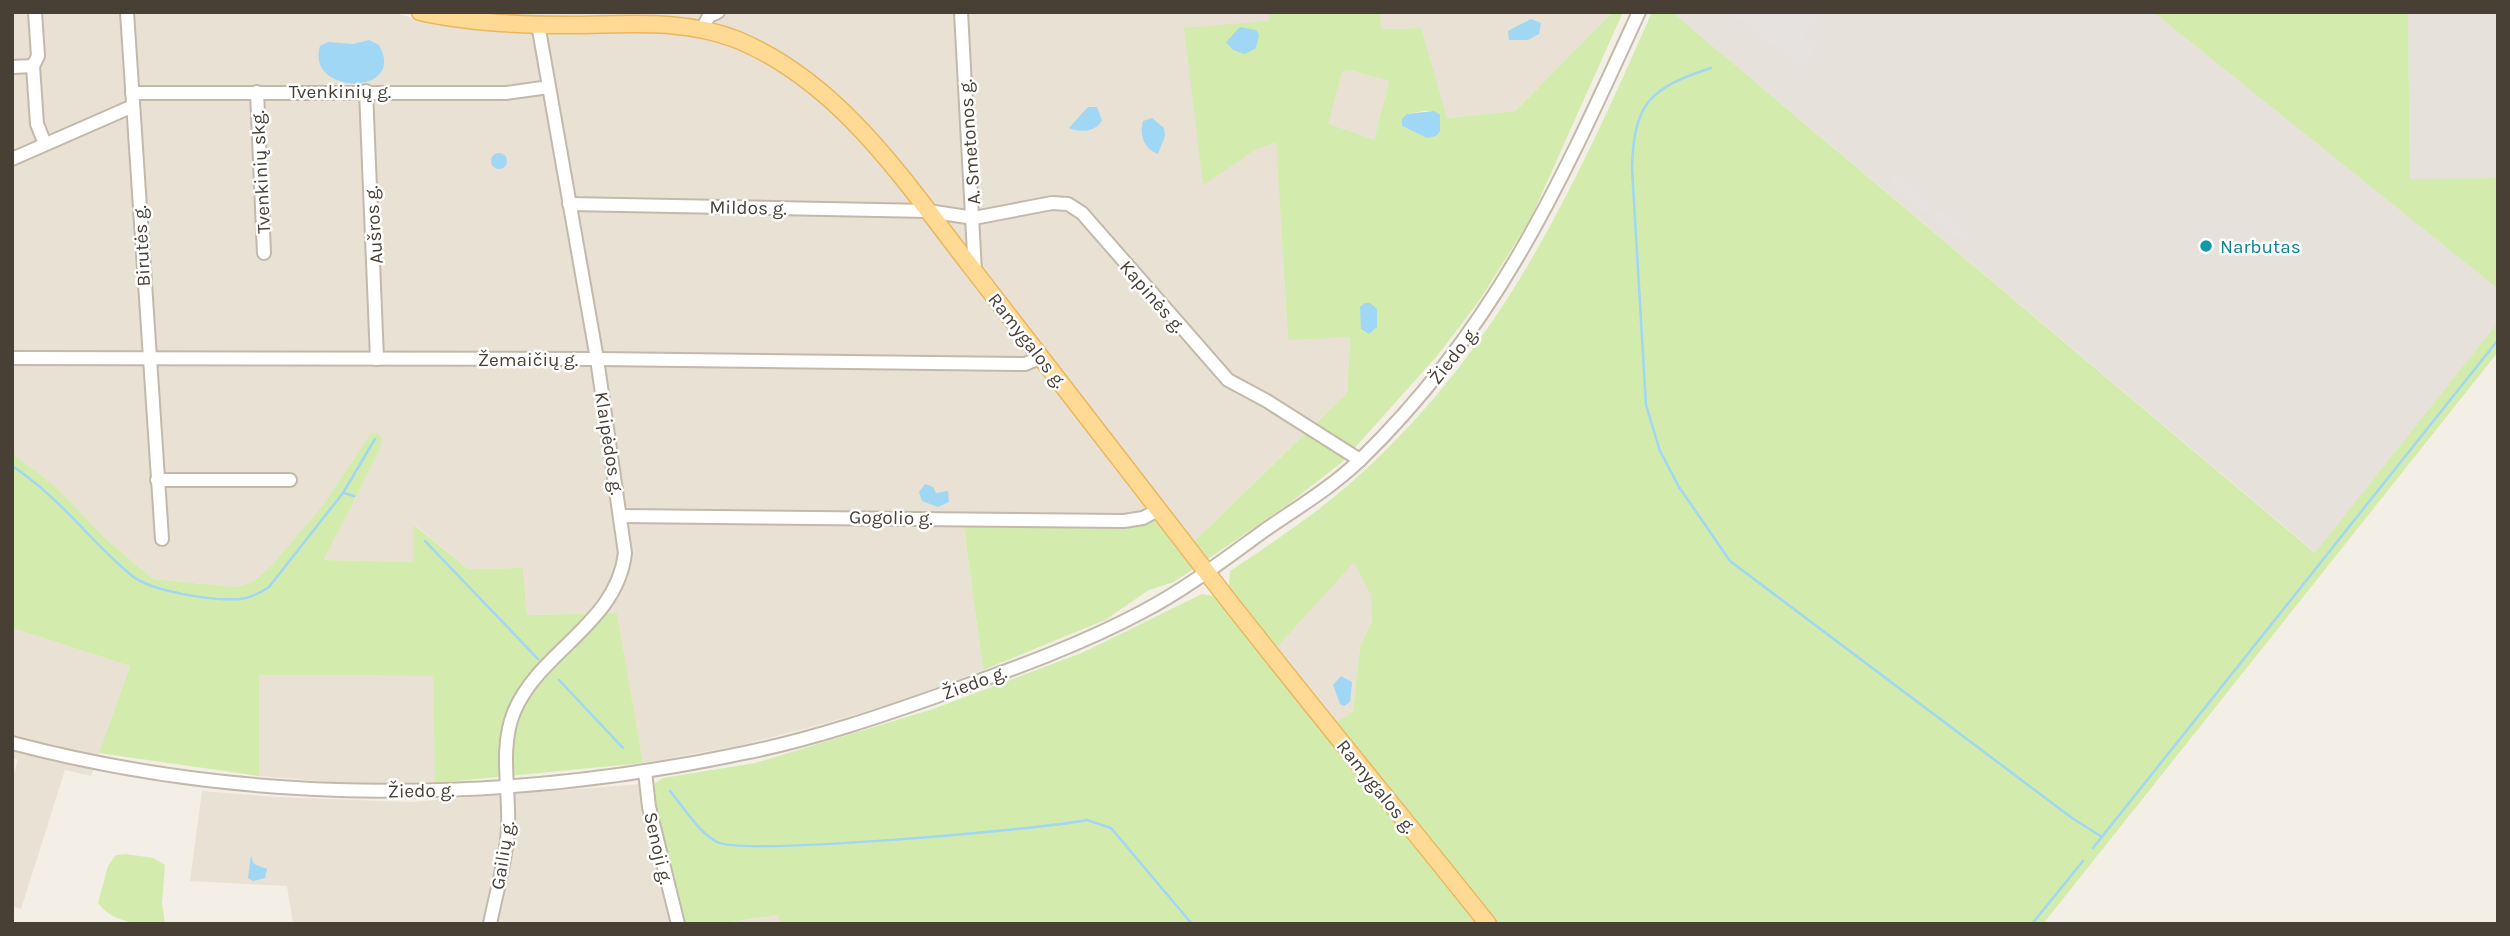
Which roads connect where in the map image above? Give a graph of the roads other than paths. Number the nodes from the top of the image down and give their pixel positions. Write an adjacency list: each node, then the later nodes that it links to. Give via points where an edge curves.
1 (35, 12): 10 (street, via 38,57)
2 (127, 12): 15 (street, Birutės g.)
3 (420, 12): 7 (main road, Ramygalos g., via 453,20)
4 (718, 12): 9 (street, via 709,16)
5 (961, 12): 20 (street, A. Smetonos g.)
6 (1639, 12): 28 (street, Žiedo g., via 1554,195 1510,273 1423,393)
7 (519, 18): 8 (main road, Ramygalos g.)
8 (538, 24): 9 (main road, Ramygalos g.); 12 (street, Klaipėdos g.)
9 (703, 27): 19 (main road, Ramygalos g., via 801,73 835,102)
10 (33, 66): 11 (street); 16 (street, via 37,124)
11 (12, 67)
12 (549, 87): 13 (street, Tvenkinių g., via 506,93); 18 (street, Klaipėdos g.)
13 (366, 91): 14 (street, Tvenkinių g.); 26 (street, Aušros g.)
14 (257, 92): 15 (street, Tvenkinių g.); 21 (street, Tvenkinių skg.)
15 (132, 99): 16 (street, Tvenkinių g.); 25 (street, Birutės g.)
16 (45, 144): 17 (street, Tvenkinių g.)
17 (12, 159)
18 (569, 204): 19 (street, Mildos g.); 27 (street, Klaipėdos g.)
19 (928, 211): 20 (street, Kapinės g.); 22 (main road, Ramygalos g.)
20 (974, 218): 22 (street, A. Smetonos g.); 28 (street, Kapinės g., via 1068,204 1082,213 1228,380)
21 (264, 253)
22 (975, 272): 23 (main road, Ramygalos g.)
23 (1042, 357): 27 (street, Žemaičių g., via 1025,364); 31 (main road, Ramygalos g.)
24 (12, 359): 25 (street, Žemaičių g.)
25 (148, 359): 26 (street, Žemaičių g.); 29 (street, Birutės g.)
26 (377, 359): 27 (street, Žemaičių g.)
27 (597, 359): 32 (street, Klaipėdos g.)
28 (1360, 460): 34 (street, Žiedo g.)
29 (157, 480): 30 (street); 33 (street, Birutės g.)
30 (290, 480)
31 (1158, 510): 32 (street, Gogolio g., via 1124,521); 34 (main road, Ramygalos g.)
32 (621, 516): 37 (street, Klaipėdos g., via 625,553 616,587 524,695 513,715 507,743)
33 (162, 539)
34 (1207, 573): 36 (street, Žiedo g., via 1142,612 1069,646 876,718 748,753); 40 (main road, Ramygalos g.)
35 (12, 743): 37 (street, Žiedo g., via 127,768 258,786 403,791)
36 (645, 771): 37 (street, Žiedo g.); 39 (street, Senoji g., via 649,807)
37 (508, 786): 38 (street, Gailių g., via 508,833)
38 (489, 924)
39 (678, 924)
40 (1488, 924)

